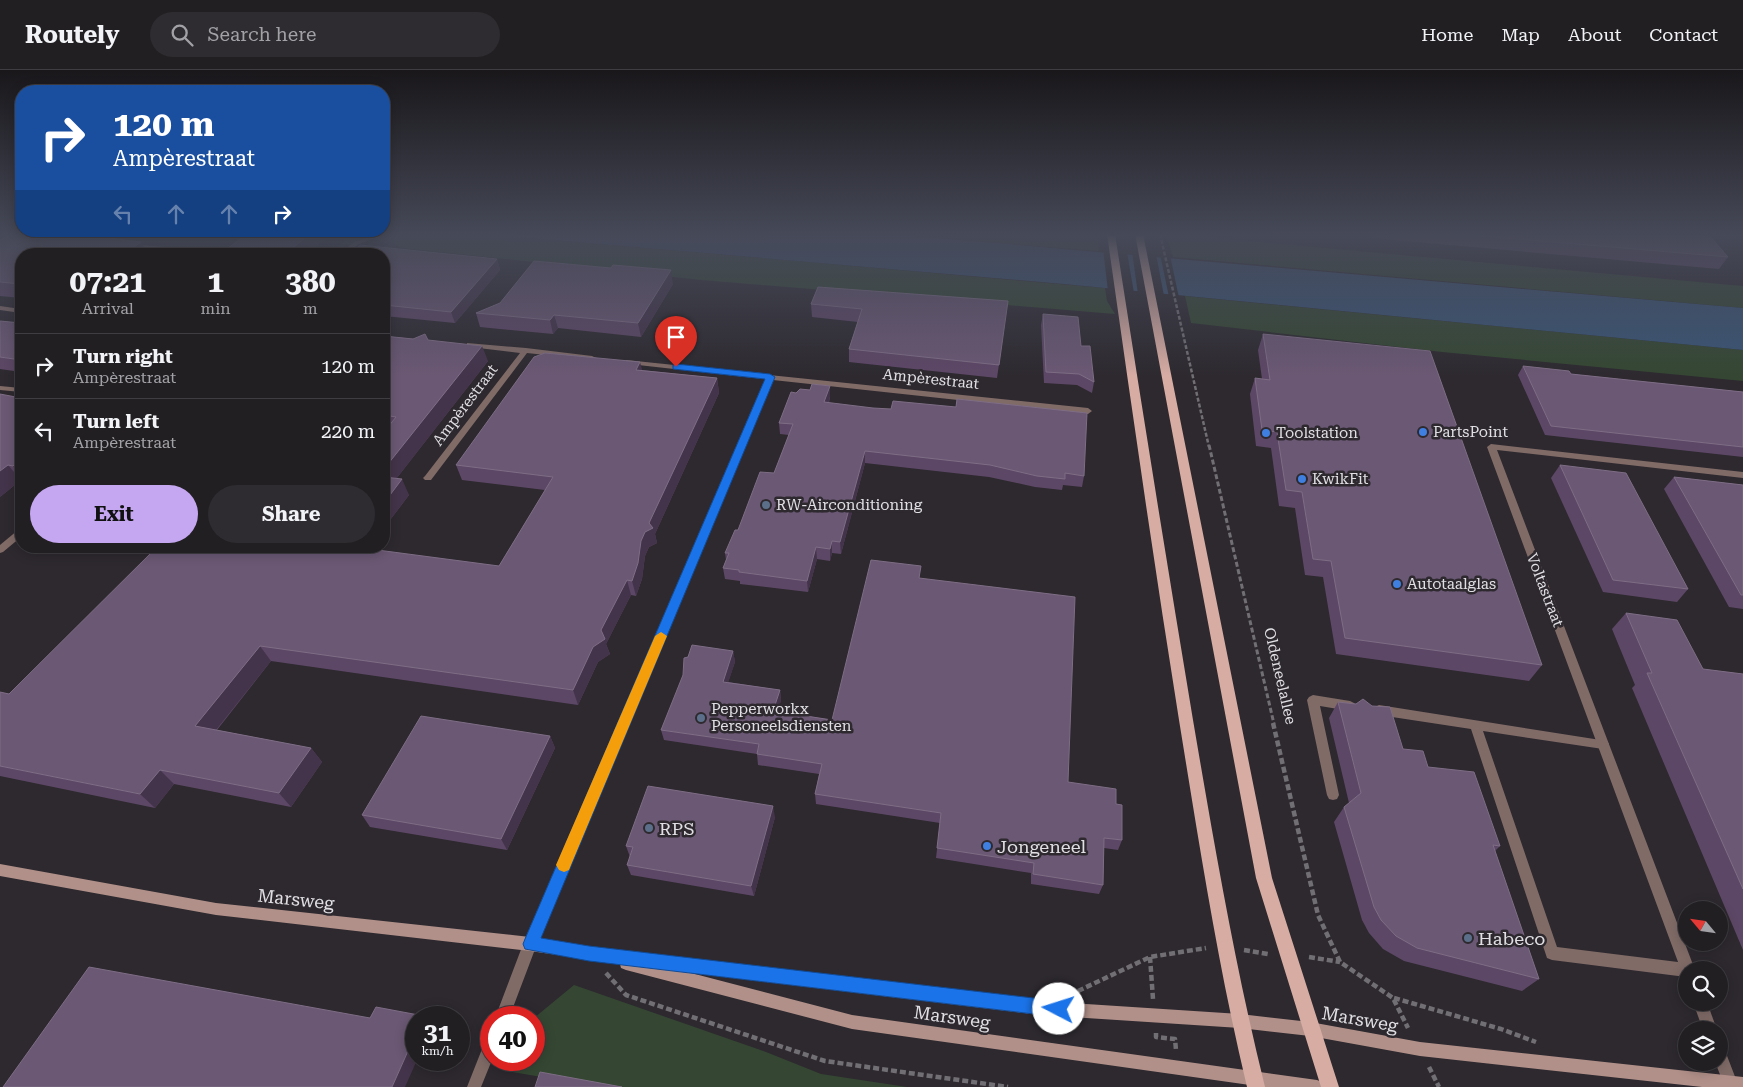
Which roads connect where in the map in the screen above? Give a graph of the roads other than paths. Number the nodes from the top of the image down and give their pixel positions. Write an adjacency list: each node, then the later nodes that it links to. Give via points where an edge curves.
1 (1119, 281): 26 (main road, via 1151,506)
2 (1149, 281): 27 (main road, via 1264,878)
3 (0, 308): 4 (street)
4 (15, 310)
5 (460, 344): 6 (street, Ampèrestraat)
6 (526, 350): 7 (street, Ampèrestraat); 14 (street, Ampèrestraat)
7 (604, 359)
8 (624, 361): 9 (street, Ampèrestraat)
9 (770, 377): 12 (street, Ampèrestraat); 21 (street)
10 (0, 388): 11 (street)
11 (15, 389)
12 (1088, 411)
13 (1743, 475): 18 (street, Voltastraat, via 1491,447)
14 (428, 478)
15 (15, 537): 16 (street)
16 (0, 550)
17 (1475, 724): 18 (street); 19 (street, via 1313,700); 24 (street, via 1552,953)
18 (1603, 744): 23 (street, Voltastraat)
19 (1333, 795)
20 (0, 870): 21 (street, Marsweg, via 216,909)
21 (530, 944): 22 (street, Marsweg); 25 (street)
22 (589, 954): 26 (street, Marsweg, via 1040,1008); 30 (street, Marsweg, via 852,1022 1157,1064)
23 (1684, 961)
24 (1678, 969)
25 (507, 1006)
26 (1240, 1021): 27 (street, Marsweg); 30 (main road)
27 (1310, 1029): 31 (street, Marsweg, via 1420,1049); 34 (main road)
28 (1728, 1070): 31 (street)
29 (480, 1071): 32 (street)
30 (1255, 1083): 33 (street, Marsweg)
31 (1735, 1084)
32 (474, 1087)
33 (1317, 1087)
34 (1330, 1087)

